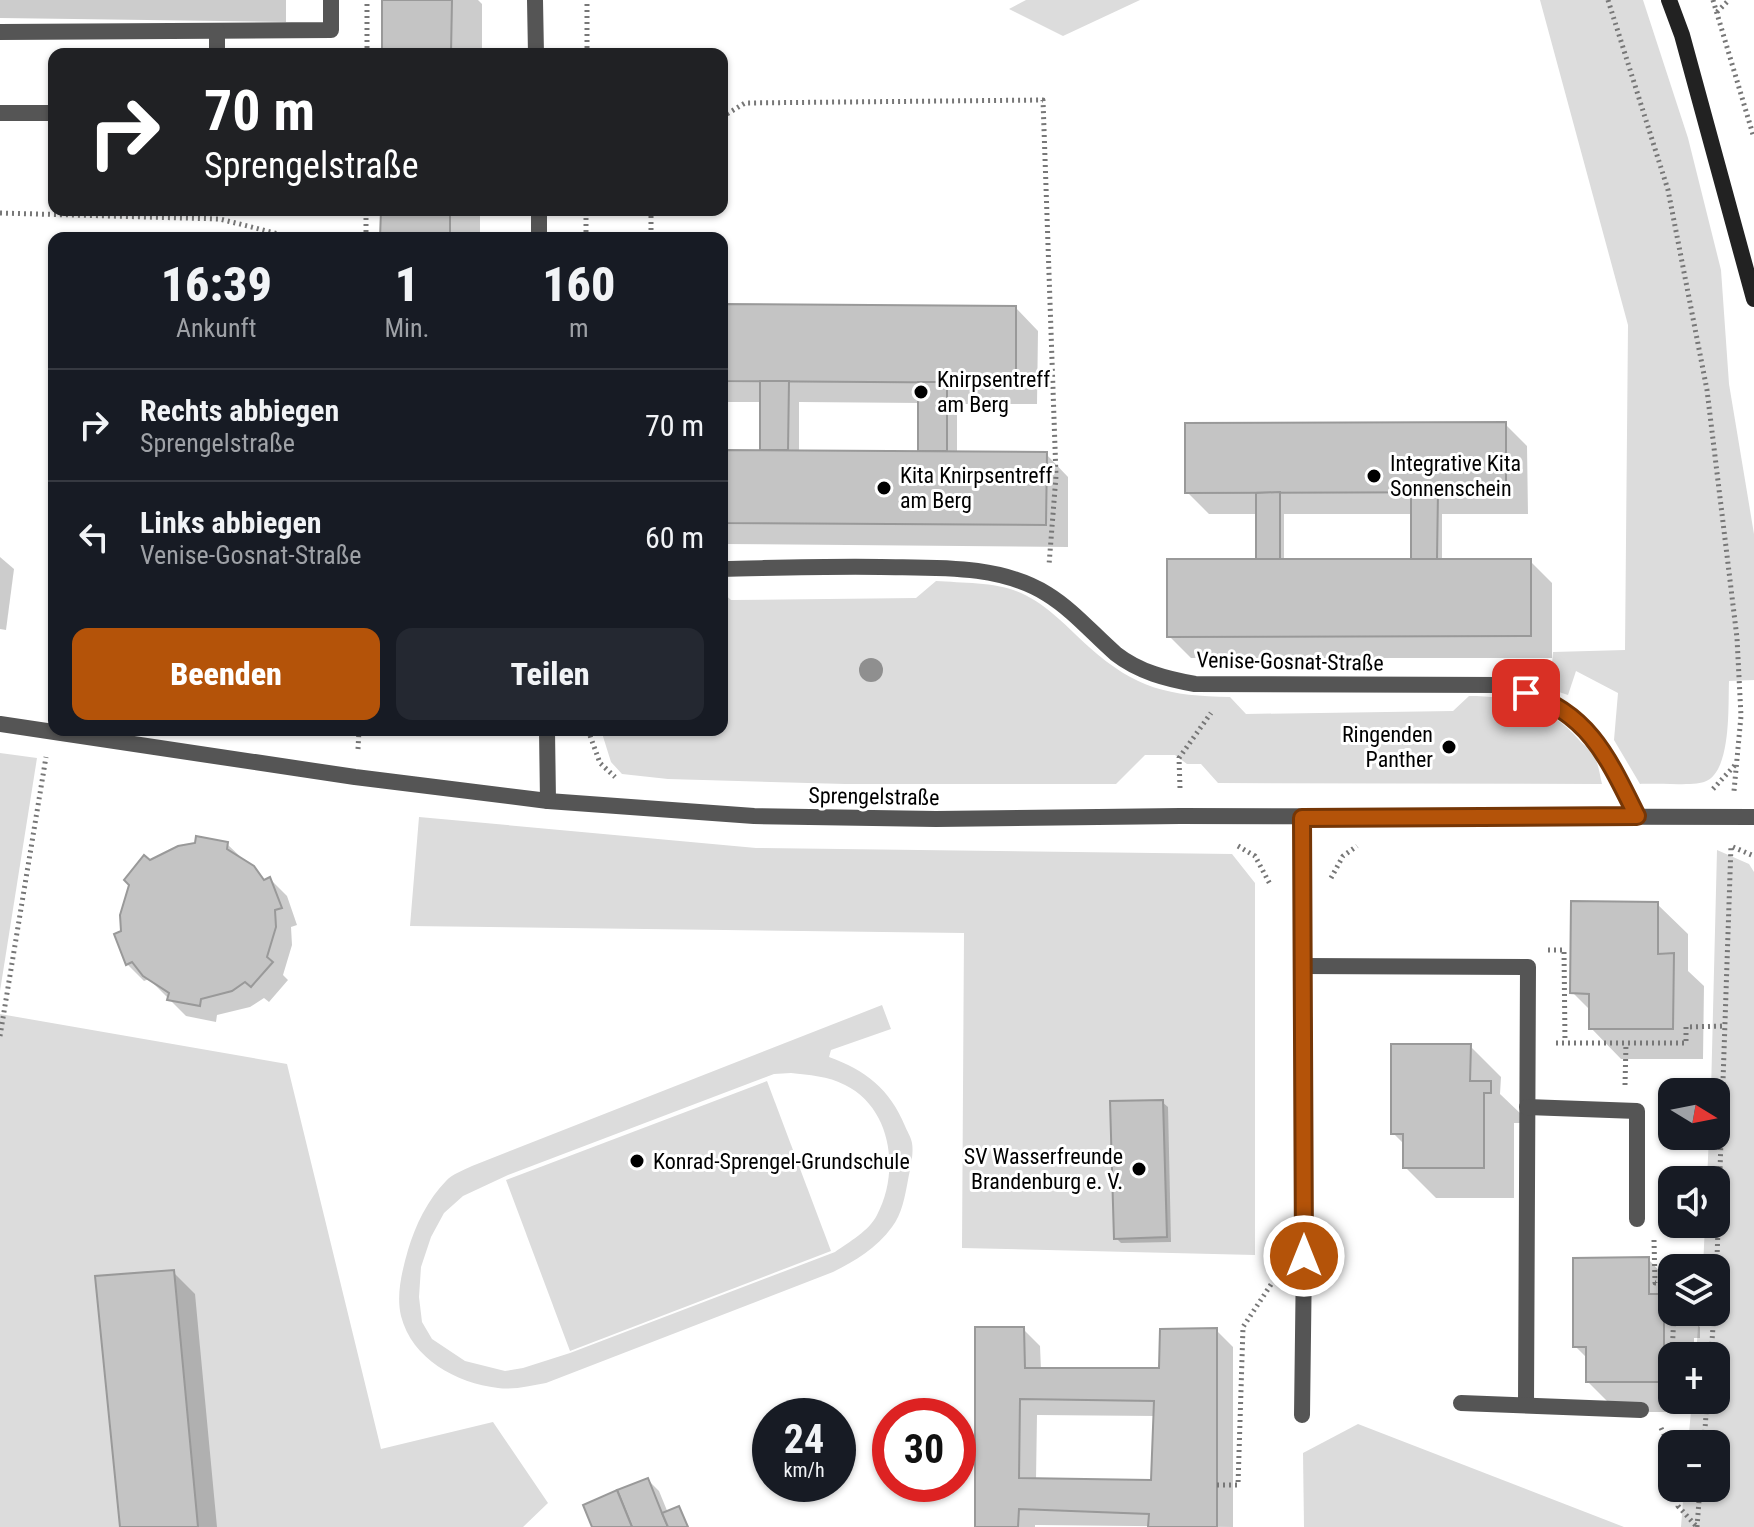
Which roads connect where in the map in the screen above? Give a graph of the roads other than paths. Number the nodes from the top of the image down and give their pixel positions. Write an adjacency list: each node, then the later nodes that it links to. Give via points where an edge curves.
1 (331, 0): 4 (street, via 331,30)
2 (535, 0): 7 (street)
3 (1669, 0): 10 (main road)
4 (217, 31): 5 (street); 6 (street)
5 (0, 32)
6 (217, 48)
7 (536, 48)
8 (0, 113): 9 (street)
9 (48, 113)
10 (1754, 299)
11 (728, 569): 17 (street, Venise-Gosnat-Straße, via 943,568 1001,575 1046,593 1119,656 1157,677 1195,684 1501,685 1550,701 1575,719 1606,755)
12 (0, 724): 13 (street, Sprengelstraße)
13 (48, 733)
14 (71, 736): 16 (street, Sprengelstraße)
15 (547, 736): 16 (street)
16 (548, 801): 19 (street, Sprengelstraße, via 754,816)
17 (1637, 816): 18 (street, Sprengelstraße); 19 (street, Sprengelstraße)
18 (1754, 817)
19 (1302, 818): 20 (street)
20 (1303, 966): 21 (street, via 1528,967); 26 (street)
21 (1527, 1107): 22 (street, via 1637,1111); 24 (street)
22 (1637, 1219)
23 (1461, 1403): 24 (street)
24 (1526, 1405): 25 (street)
25 (1641, 1410)
26 (1302, 1415)

